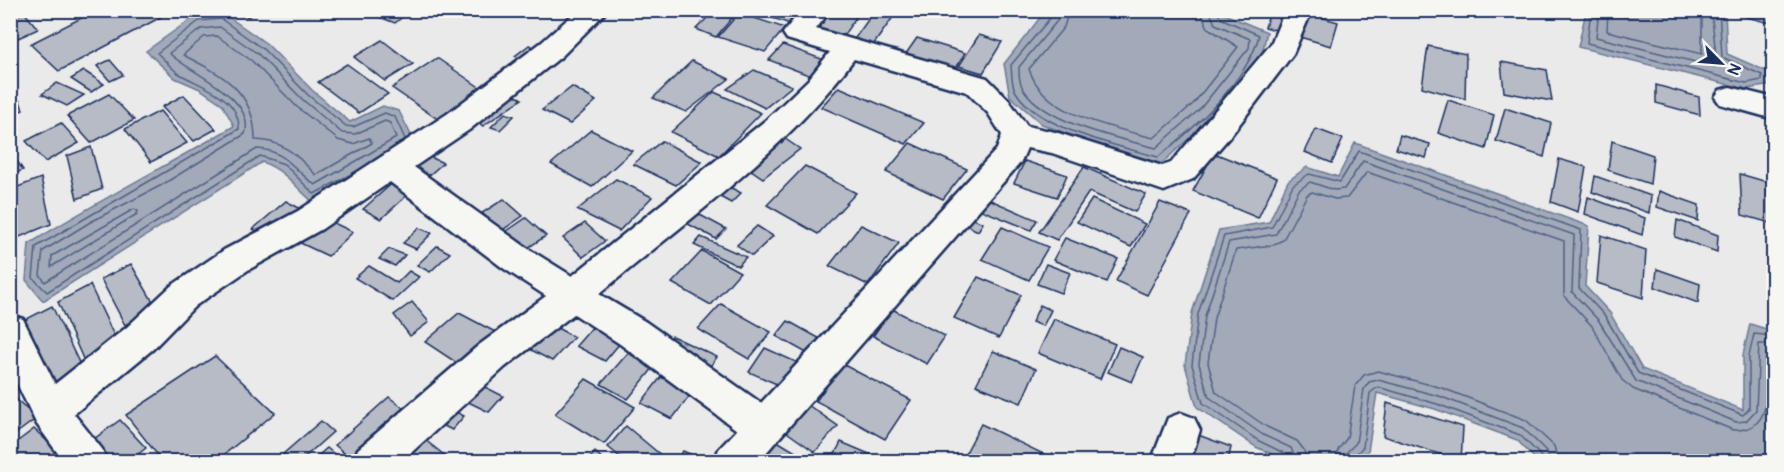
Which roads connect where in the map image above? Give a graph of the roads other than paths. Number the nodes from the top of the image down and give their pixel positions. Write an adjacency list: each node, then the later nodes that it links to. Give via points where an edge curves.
1 (595, 10): 8 (street, via 493,97)
2 (796, 10): 4 (street, via 812,16 797,33)
3 (1299, 10): 7 (street, via 1283,47 1221,126 1182,171 1164,179 1055,143)
4 (848, 48): 7 (street, via 977,85 998,106); 9 (street, via 818,87 777,128)
5 (1730, 97): 6 (street)
6 (1773, 110)
7 (1017, 135): 13 (street, via 1010,154)
8 (392, 167): 9 (street); 12 (street, via 183,296 140,338)
9 (572, 296): 13 (street, via 633,333); 14 (street, via 492,356)
10 (10, 330): 11 (street)
11 (19, 370): 12 (street)
12 (50, 411): 15 (street)
13 (764, 427): 16 (street)
14 (378, 460)
15 (88, 462)
16 (733, 462)

